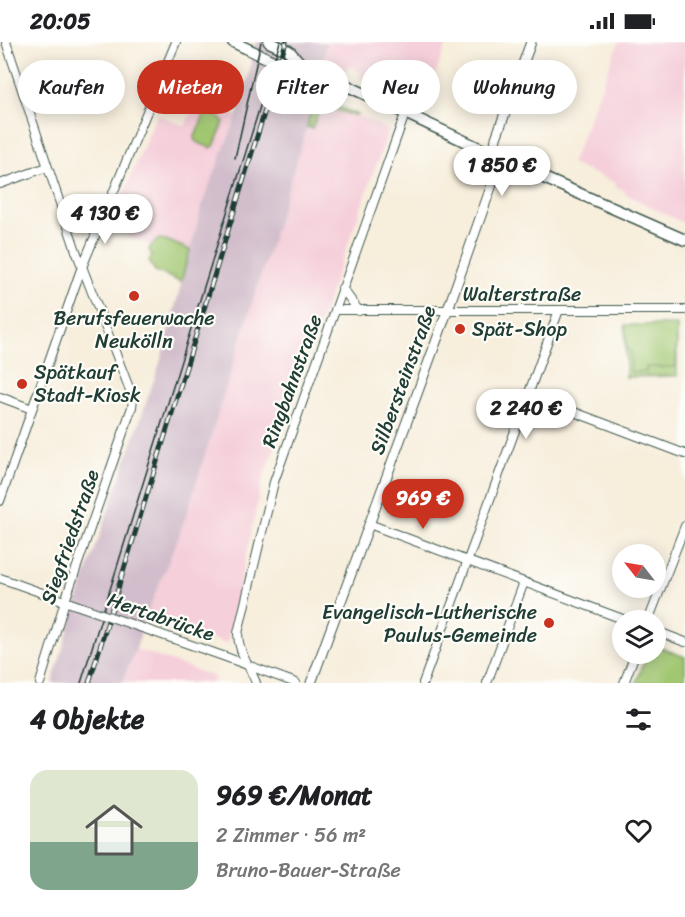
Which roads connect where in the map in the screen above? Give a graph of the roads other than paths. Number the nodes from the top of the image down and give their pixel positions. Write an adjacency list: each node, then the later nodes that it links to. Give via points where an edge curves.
1 (6, 42): 10 (street)
2 (176, 42): 13 (street)
3 (233, 42): 6 (main road)
4 (269, 42): 7 (main road, via 289,51)
5 (531, 42): 9 (street, Silbersteinstraße, via 496,138)
6 (271, 60)
7 (297, 60)
8 (405, 114): 9 (main road); 14 (street, Ringbahnstraße)
9 (495, 155): 12 (main road); 16 (street, Silbersteinstraße, via 496,173)
10 (47, 166): 11 (street); 13 (street)
11 (0, 184)
12 (685, 240)
13 (82, 267): 22 (street); 30 (street, Siegfriedstraße, via 133,403)
14 (342, 288): 15 (street, Ringbahnstraße); 19 (street)
15 (335, 310): 19 (street, Walterstraße); 35 (street, Ringbahnstraße, via 274,482 238,633)
16 (448, 310): 17 (street, Walterstraße); 19 (street, Walterstraße); 25 (street, Silbersteinstraße)
17 (559, 310): 18 (street, Walterstraße); 20 (street)
18 (685, 310)
19 (359, 311)
20 (529, 394): 23 (street); 27 (street)
21 (0, 398): 22 (street)
22 (32, 409): 24 (street)
23 (685, 454)
24 (0, 501)
25 (369, 524): 27 (street); 40 (street, Silbersteinstraße)
26 (685, 526): 31 (street)
27 (469, 561): 29 (street); 41 (street)
28 (0, 578): 30 (street, Hertabrücke)
29 (524, 582): 32 (street); 42 (street)
30 (65, 601): 35 (street, Hertabrücke, bridge); 37 (street, Siegfriedstraße)
31 (652, 610)
32 (612, 615)
33 (666, 635): 34 (street)
34 (685, 642)
35 (246, 664): 38 (street, Ringbahnstraße); 39 (street, Hertabrücke)
36 (631, 664): 43 (street)
37 (40, 683)
38 (256, 683)
39 (296, 683)
40 (311, 683)
41 (423, 683)
42 (487, 683)
43 (624, 683)

